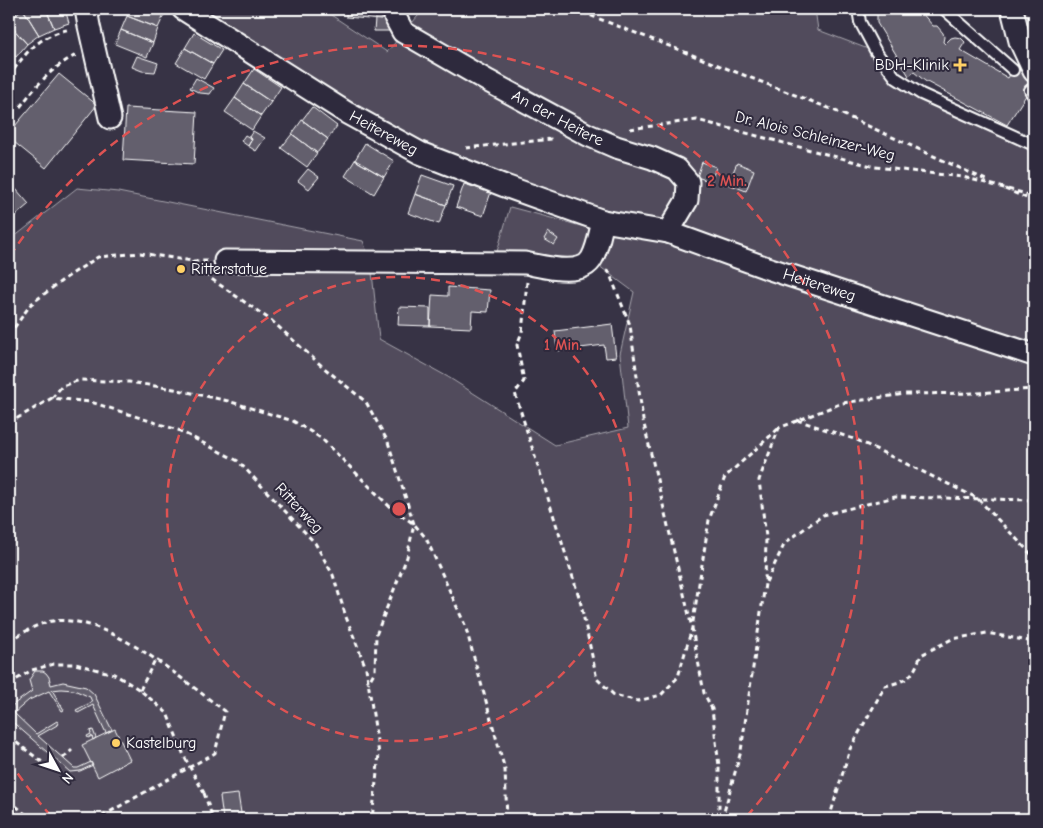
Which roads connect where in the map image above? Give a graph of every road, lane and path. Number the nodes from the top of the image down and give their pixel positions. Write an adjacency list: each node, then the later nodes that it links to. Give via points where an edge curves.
1 (183, 9): 20 (street, Heitereweg, via 347,113 420,153)
2 (395, 9): 14 (street, An der Heitere, via 395,18 403,32)
3 (574, 9): 17 (path, via 831,109)
4 (858, 9): 15 (lane, via 860,22 876,52 896,78 921,94)
5 (944, 9): 8 (lane)
6 (1012, 9): 10 (street)
7 (89, 27): 9 (path, via 59,32 34,45); 11 (path, via 64,61 40,82); 12 (street)
8 (1013, 70)
9 (9, 77)
10 (1033, 86)
11 (20, 107)
12 (110, 118)
13 (629, 129): 17 (path, Dr. Alois Schleinzer-Weg, via 697,120 875,167)
14 (588, 135): 16 (path); 21 (street, An der Heitere, via 677,169 688,182 687,200)
15 (1034, 145)
16 (460, 149)
17 (996, 184): 18 (path, Dr. Alois Schleinzer-Weg); 19 (path)
18 (1034, 196)
19 (1034, 202)
20 (604, 220): 21 (street, Heitereweg); 22 (street)
21 (668, 232): 27 (street, Heitereweg)
22 (591, 260): 25 (street, via 580,268 558,269); 38 (path, via 609,272 630,325 642,420)
23 (192, 261): 24 (path); 26 (path, via 140,253 98,257 32,304); 35 (path, via 210,278 272,321 366,402 388,442)
24 (225, 261): 25 (street)
25 (525, 263): 38 (path, via 527,284 522,332 517,345 524,381 514,393 580,600 597,679 614,695 638,701 661,695 678,677)
26 (9, 334)
27 (1034, 356)
28 (1034, 389): 30 (path, via 905,394 842,403)
29 (52, 398): 31 (path); 35 (path, via 62,386 80,380 129,382 228,401 293,421 321,438 391,508); 42 (path, Ritterweg, via 91,402 178,430 238,461 315,543 333,575 366,668)
30 (797, 420): 32 (path); 33 (path, via 857,440)
31 (9, 423)
32 (779, 428): 37 (path, via 759,480 766,537); 38 (path, via 726,478 709,520)
33 (977, 498): 34 (path); 36 (path); 37 (path, via 895,497 823,515 785,543)
34 (1034, 500)
35 (414, 524): 42 (path, via 408,557 376,636 375,671); 54 (path, via 426,538 465,625 505,770)
36 (1034, 557)
37 (765, 584): 55 (path, via 741,751)
38 (692, 628): 55 (path, via 704,693 712,709)
39 (9, 642): 41 (path, via 30,628 53,621 75,621 122,638)
40 (1034, 642): 56 (path, via 987,633 952,640 921,656 914,673 903,682 885,686 850,749)
41 (155, 660): 44 (path); 51 (path, via 225,711 215,753)
42 (368, 683): 53 (path, Ritterweg, via 380,754)
43 (9, 684): 44 (path, via 32,670 54,664 75,664 114,674)
44 (140, 690): 52 (path, bridge, via 166,713)
45 (9, 736): 48 (path, via 50,768)
46 (72, 750): 47 (path)
47 (62, 758)
48 (58, 762)
49 (9, 800): 50 (path)
50 (31, 819)
51 (97, 819)
52 (213, 819)
53 (372, 819)
54 (507, 819)
55 (721, 819)
56 (829, 819)

